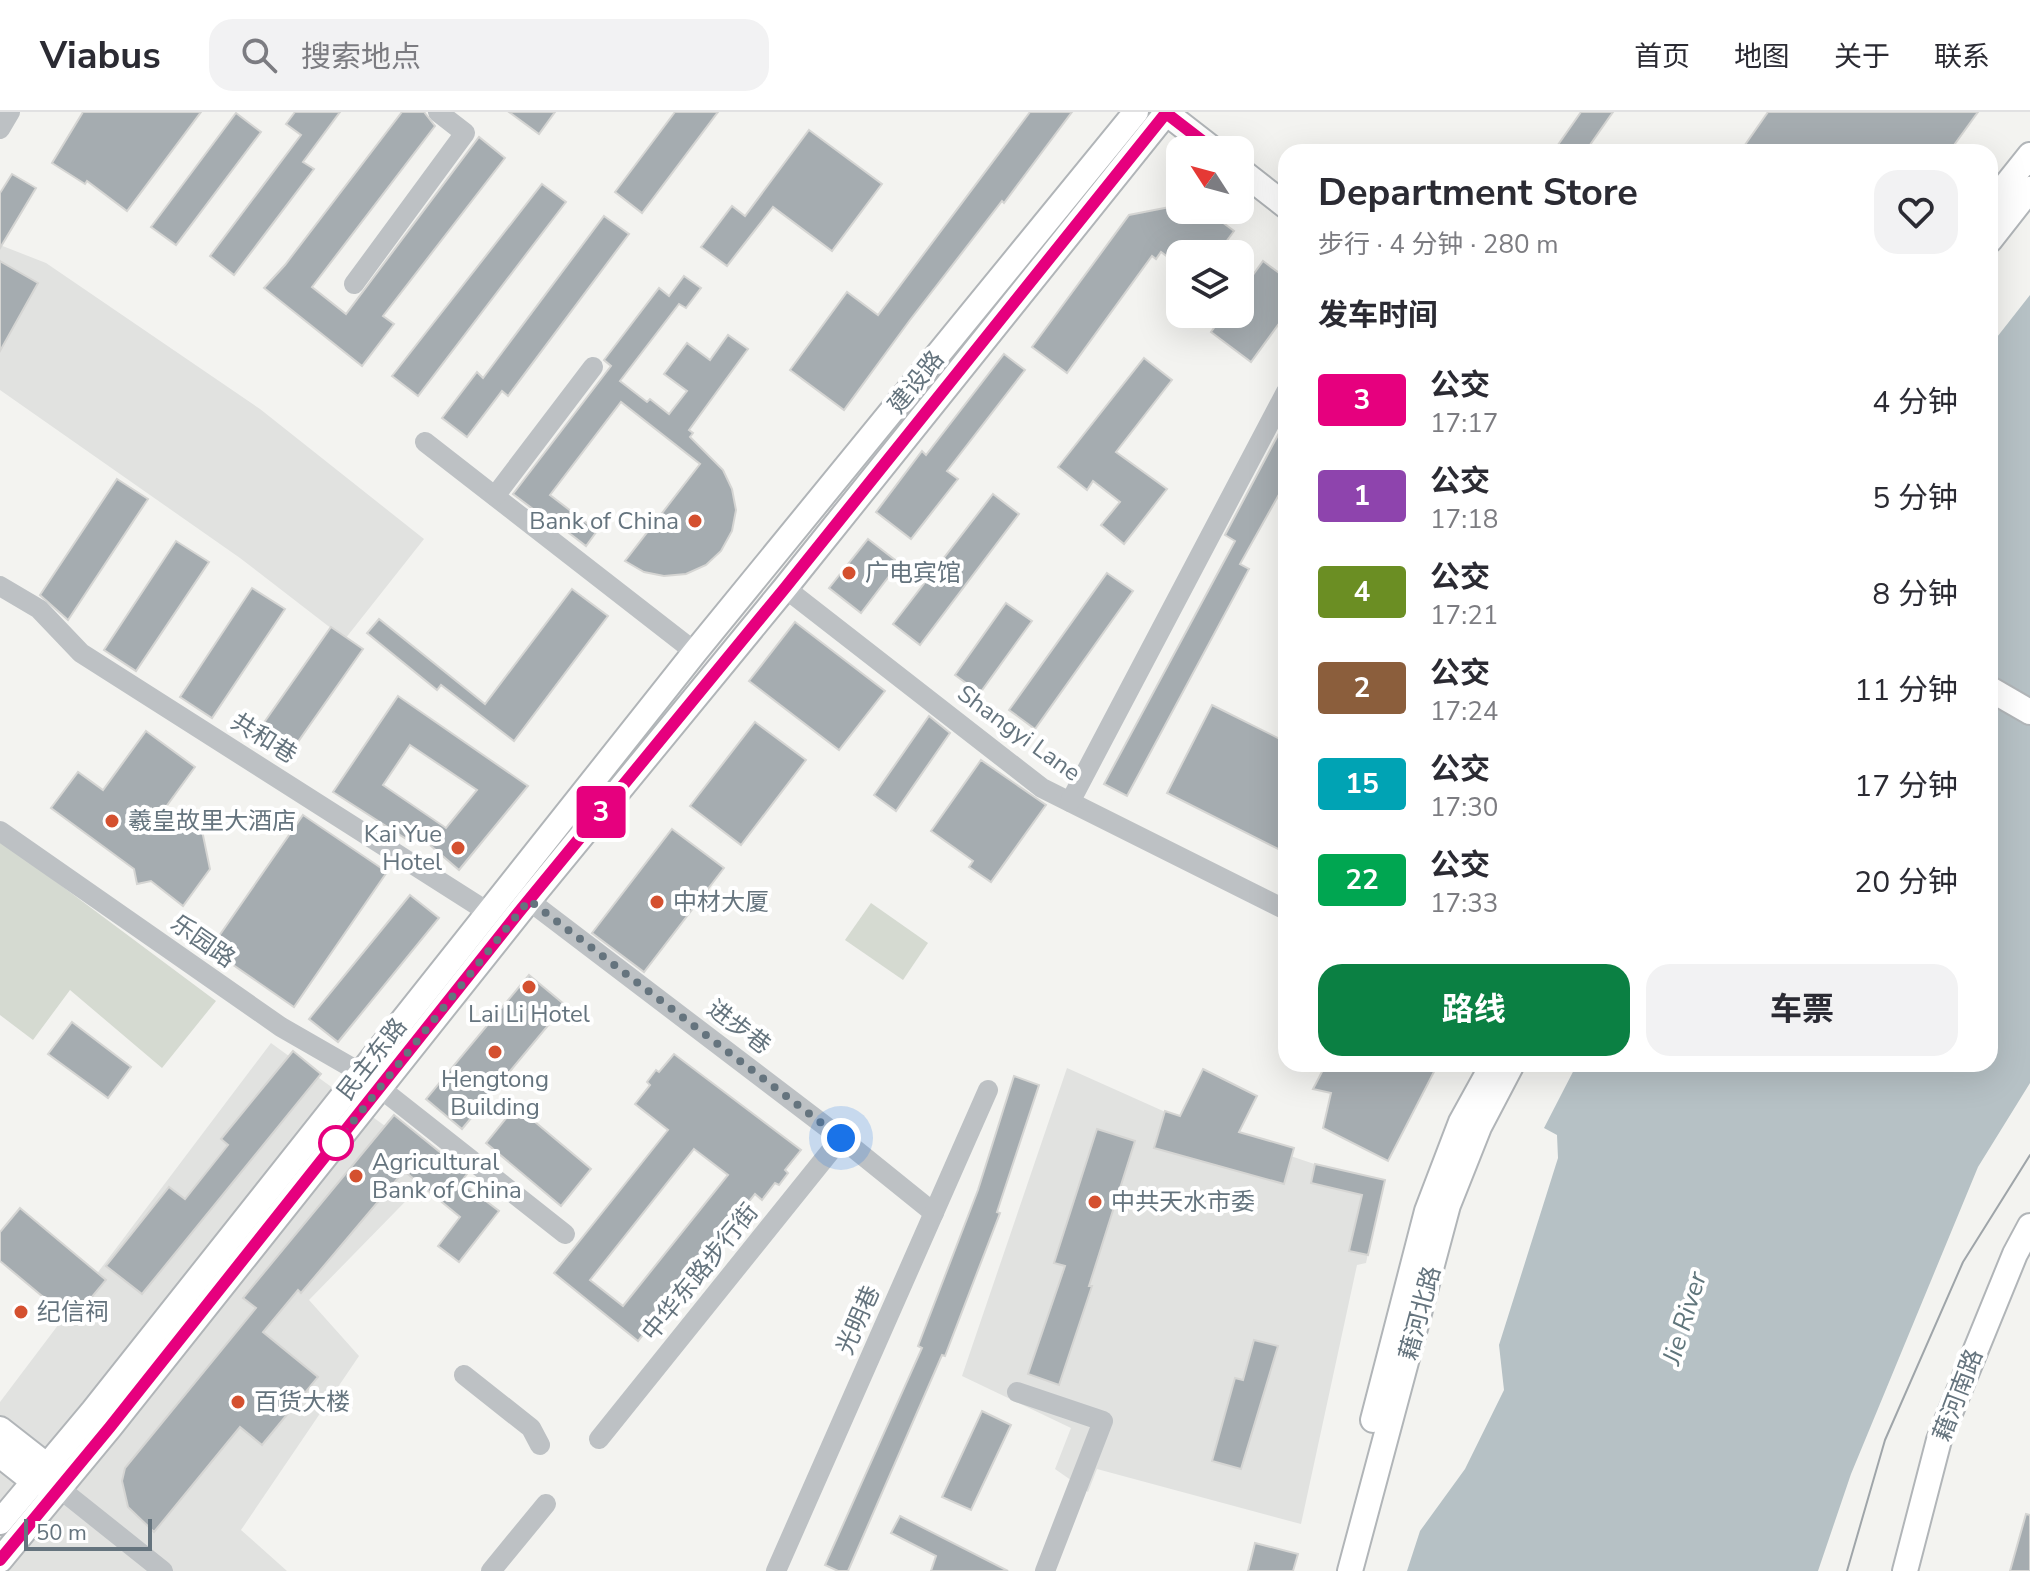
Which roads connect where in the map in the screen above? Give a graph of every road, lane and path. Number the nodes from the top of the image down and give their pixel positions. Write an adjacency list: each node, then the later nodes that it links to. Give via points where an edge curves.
1 (10, 112): 5 (street)
2 (438, 112): 13 (street, via 465,133)
3 (1136, 112): 20 (main road, 建设路)
4 (1166, 112): 6 (main road); 19 (main road, 民主东路)
5 (0, 129)
6 (1196, 136)
7 (2030, 155): 10 (main road)
8 (1254, 181): 11 (main road)
9 (2030, 189): 12 (main road)
10 (1998, 195)
11 (1278, 200)
12 (1998, 230)
13 (354, 284)
14 (593, 367): 17 (street)
15 (1278, 407): 23 (street)
16 (425, 442): 17 (street)
17 (495, 496): 20 (street)
18 (0, 586): 27 (street, 共和巷, via 39,609 81,653)
19 (785, 588): 23 (street, Shangyi Lane, via 1042,788); 25 (main road, 民主东路)
20 (695, 652): 25 (main road, 民主东路)
21 (1998, 694): 22 (main road)
22 (2030, 712)
23 (1070, 802): 26 (street, Shangyi Lane)
24 (0, 831): 30 (street, 乐园路, via 281,1027)
25 (519, 893): 27 (main road, 民主东路); 32 (street, 进步巷)
26 (1278, 906)
27 (499, 918): 30 (main road, 民主东路)
28 (1489, 1072): 51 (main road, 藉河北路, via 1461,1122 1427,1211)
29 (1508, 1072): 52 (main road, 藉河北路, via 1448,1205)
30 (370, 1081): 35 (street, 乐园路); 42 (main road, 民主东路); 43 (main road, 民主东路)
31 (988, 1090): 33 (street, 光明巷)
32 (841, 1138): 33 (street, 进步巷); 39 (street, 中华东路步行街)
33 (934, 1213): 49 (street, 光明巷)
34 (2030, 1226): 53 (main road, 藉河南路, via 1939,1440)
35 (565, 1234)
36 (464, 1375): 40 (street, via 531,1428)
37 (1017, 1392): 50 (street, via 1103,1421)
38 (0, 1429): 42 (main road)
39 (599, 1439)
40 (540, 1445)
41 (0, 1455): 42 (main road)
42 (40, 1473): 43 (main road); 45 (main road, 民主东路)
43 (59, 1488): 46 (main road, 民主东路); 47 (street)
44 (546, 1504): 48 (street)
45 (0, 1522)
46 (0, 1560)
47 (163, 1571)
48 (491, 1571)
49 (776, 1571)
50 (1045, 1571)
51 (1333, 1571)
52 (1350, 1571)
53 (1905, 1571)

